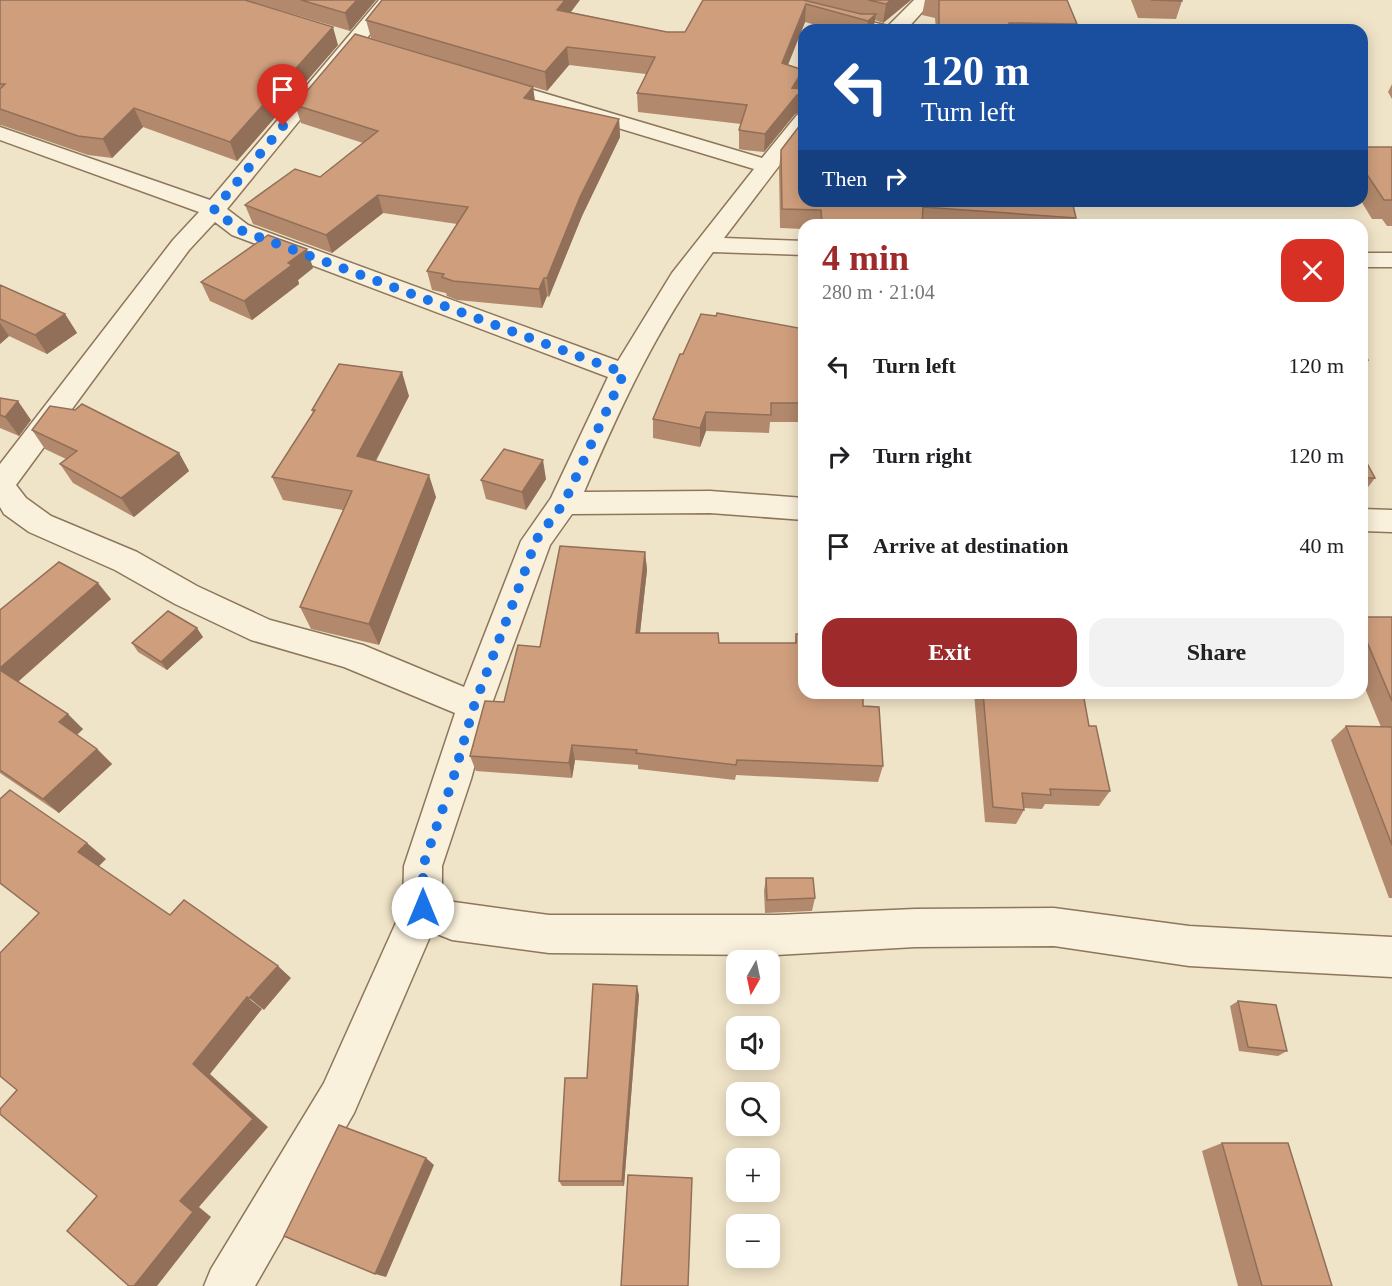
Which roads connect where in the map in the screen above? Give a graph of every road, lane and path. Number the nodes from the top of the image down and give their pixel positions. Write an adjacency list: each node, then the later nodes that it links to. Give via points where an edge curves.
1 (389, 0): 6 (street)
2 (760, 0): 4 (street)
3 (924, 0): 5 (street)
4 (858, 24)
5 (900, 24)
6 (342, 39): 7 (street); 12 (street)
7 (376, 49)
8 (479, 80): 11 (street)
9 (798, 126): 11 (street)
10 (0, 133): 12 (street)
11 (766, 166): 13 (street)
12 (214, 210): 17 (street, via 240,230); 18 (street, via 181,245)
13 (704, 245): 14 (street); 17 (street)
14 (798, 248)
15 (1368, 260): 16 (street)
16 (1392, 260)
17 (624, 373): 19 (street)
18 (0, 484): 23 (street, via 15,506 40,524 126,561 263,632 351,655)
19 (564, 503): 20 (street, via 710,502); 23 (street, via 536,540)
20 (798, 509)
21 (1368, 520): 22 (street)
22 (1392, 521)
23 (474, 706): 24 (street, via 423,866)
24 (423, 908): 25 (street, via 452,921 549,934 776,935 1054,927 1188,946); 26 (street, via 339,1098)
25 (1392, 957)
26 (228, 1286)

